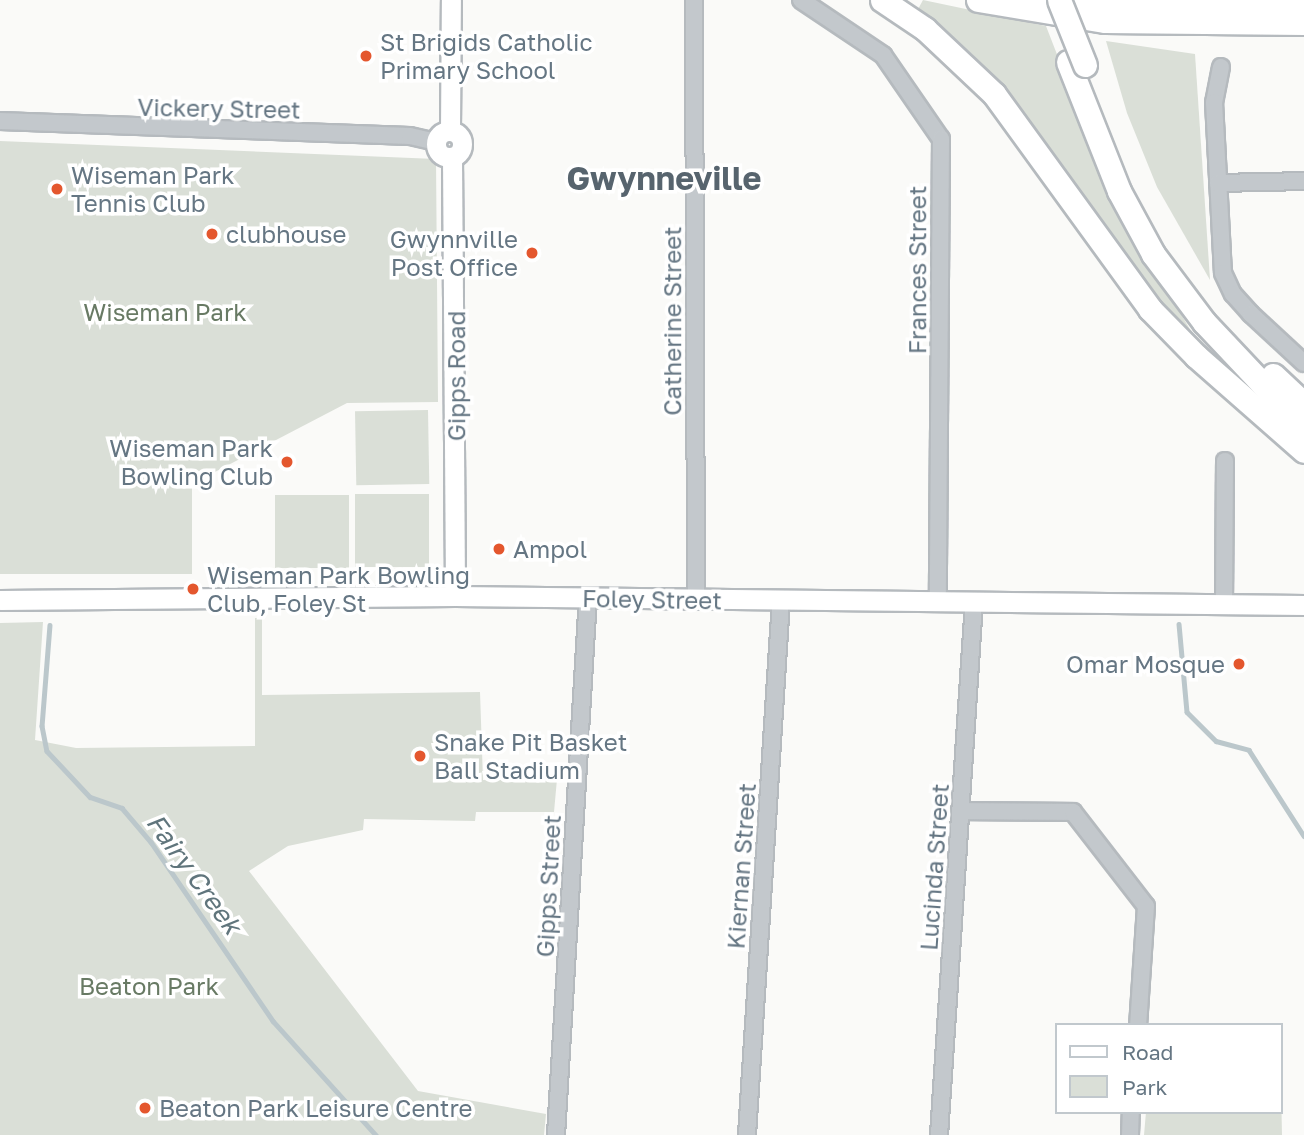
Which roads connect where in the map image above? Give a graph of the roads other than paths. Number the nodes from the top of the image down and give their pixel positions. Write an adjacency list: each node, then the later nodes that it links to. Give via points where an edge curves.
1 (451, 0): 15 (main road, Gipps Road)
2 (694, 0): 25 (street, Catherine Street)
3 (801, 0): 28 (street, Frances Street, via 883,55 940,139)
4 (882, 0): 21 (highway, via 933,37 994,94 1150,309)
5 (978, 0): 10 (highway, via 1105,21)
6 (1043, 0): 12 (highway)
7 (1061, 0): 8 (highway, via 1145,7); 12 (highway, bridge)
8 (1304, 4)
9 (1304, 23): 10 (highway)
10 (1190, 25): 11 (highway)
11 (1304, 34)
12 (1077, 63): 19 (highway, via 1169,251 1237,339); 20 (highway, via 1119,191 1153,254 1203,322)
13 (1221, 67): 17 (street, via 1214,102)
14 (0, 121): 15 (street, Vickery Street)
15 (443, 136): 23 (main road, Gipps Road, via 463,141 462,149 452,157)
16 (1304, 181): 17 (street)
17 (1217, 183): 18 (street, via 1223,273 1233,294)
18 (1304, 363)
19 (1304, 404)
20 (1304, 429)
21 (1304, 451)
22 (1225, 461): 30 (street)
23 (455, 596): 24 (main road, Foley Street); 26 (main road, Foley Street)
24 (588, 597): 25 (main road, Foley Street); 35 (street, Gipps Street)
25 (696, 599): 27 (main road, Foley Street)
26 (0, 600)
27 (782, 601): 28 (main road, Foley Street); 36 (street, Kiernan Street)
28 (938, 602): 29 (main road, Foley Street)
29 (974, 602): 30 (main road, Foley Street); 32 (street, Lucinda Street)
30 (1224, 604): 31 (main road, Foley Street)
31 (1304, 605)
32 (961, 811): 33 (street, via 1073,812 1146,906); 37 (street, Lucinda Street)
33 (1138, 1023)
34 (1131, 1114): 38 (street)
35 (556, 1135)
36 (747, 1135)
37 (939, 1135)
38 (1130, 1135)

